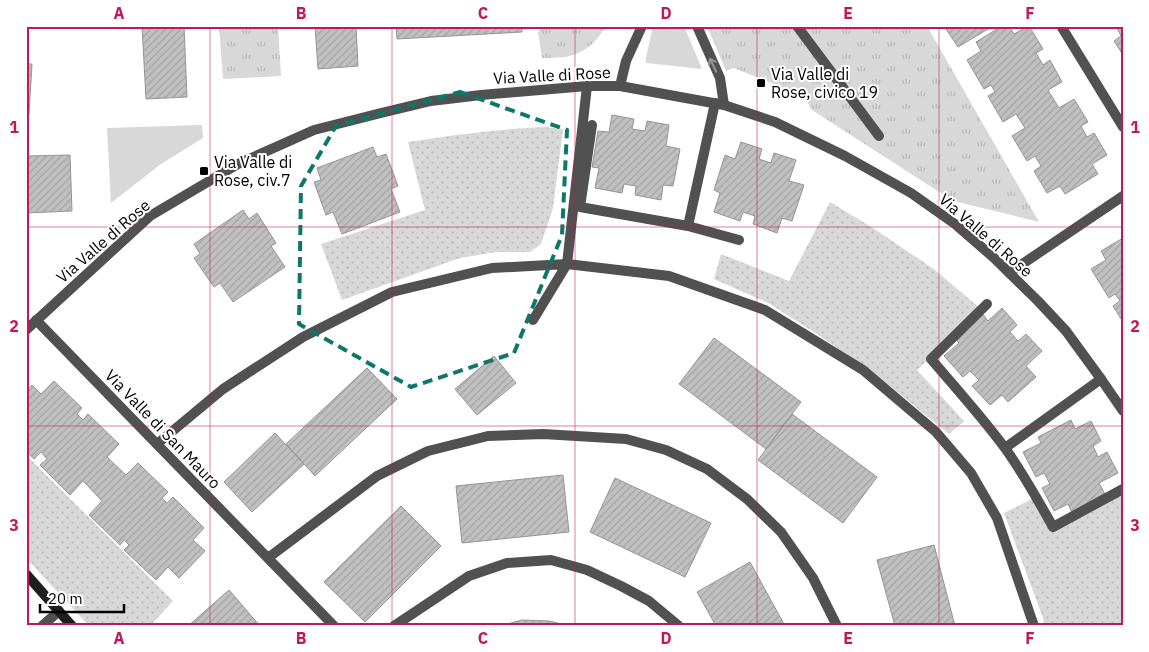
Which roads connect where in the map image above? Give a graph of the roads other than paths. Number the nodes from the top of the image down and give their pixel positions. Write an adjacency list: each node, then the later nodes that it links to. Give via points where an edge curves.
1 (642, 26): 6 (street, via 626,60)
2 (697, 26): 7 (street, one-way to 2, via 720,78)
3 (797, 26): 10 (street)
4 (1061, 26): 9 (street)
5 (586, 86): 6 (street, Via Valle di Rose); 14 (street); 17 (street, Via Valle di Rose, via 481,94 431,102 314,130 238,164 150,216)
6 (620, 86): 7 (street, Via Valle di Rose)
7 (720, 104): 12 (street); 15 (street, Via Valle di Rose, via 775,122 911,193 955,224)
8 (592, 125): 12 (street, via 580,207)
9 (1123, 127)
10 (879, 136)
11 (1123, 196): 15 (street)
12 (688, 226): 13 (street)
13 (739, 240)
14 (567, 264): 18 (street); 22 (street, via 492,268 392,292 303,337 222,389); 34 (street, via 669,276 756,306 863,370 936,432 971,473 997,518)
15 (1010, 273): 20 (street, Via Valle di Rose, via 1066,331)
16 (987, 304): 23 (street, via 931,359)
17 (36, 320): 19 (street, Via Valle di Rose); 22 (street, Via Valle di San Mauro)
18 (533, 320)
19 (26, 330)
20 (1101, 379): 21 (street, Via Valle di Rose); 23 (street)
21 (1123, 411)
22 (157, 444): 25 (street, Via Valle di San Mauro)
23 (1005, 448): 24 (street, via 1053,527)
24 (1123, 489)
25 (268, 558): 30 (street, Via Valle di San Mauro); 33 (street, via 378,476 428,451 488,436 543,434 626,439 666,450 707,469 747,499 781,532 813,578)
26 (26, 574): 27 (street)
27 (59, 611): 28 (street); 29 (street)
28 (42, 626)
29 (72, 626)
30 (334, 626)
31 (394, 626): 32 (street, via 469,576 507,563 551,560 587,570 621,586 649,601)
32 (679, 626)
33 (837, 626)
34 (1034, 626)

